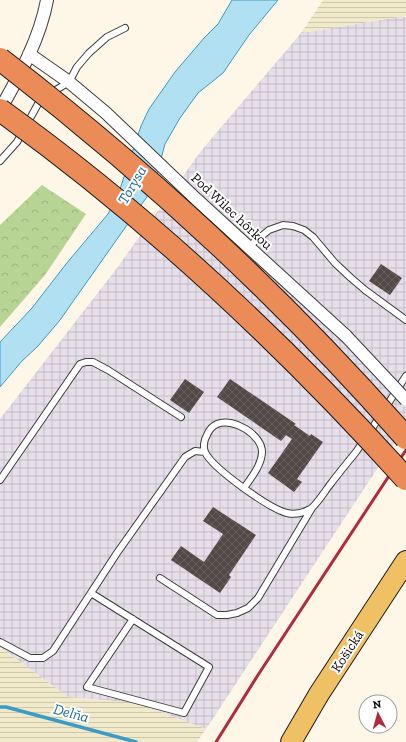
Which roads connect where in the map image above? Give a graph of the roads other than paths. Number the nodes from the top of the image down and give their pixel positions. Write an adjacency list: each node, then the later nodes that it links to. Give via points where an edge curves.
1 (47, 0): 3 (street)
2 (125, 28): 5 (lane, via 107,37 89,53)
3 (29, 54): 5 (street, Pod Wilec hôrkou); 6 (street)
4 (0, 59): 13 (highway, bridge, via 113,149 226,252 328,352)
5 (69, 82): 7 (lane, via 38,104 17,142); 8 (street, Pod Wilec hôrkou, via 106,113)
6 (0, 110): 15 (highway, bridge, via 141,221 210,281 311,377)
7 (0, 161)
8 (248, 247): 9 (lane, via 269,230 283,225 304,230 364,290); 11 (street, Pod Wilec hôrkou, bridge, via 346,336)
9 (406, 320)
10 (406, 376): 18 (lane, via 356,452)
11 (406, 400)
12 (181, 417): 16 (lane, via 94,362 80,364)
13 (406, 438)
14 (205, 452): 17 (lane, via 213,463); 17 (lane, via 204,440 209,430 217,424 229,423 251,433 260,443 262,453 255,473); 21 (lane, via 195,451 184,457)
15 (406, 479)
16 (0, 480)
17 (244, 488): 18 (lane, via 288,514)
18 (312, 508): 20 (lane, via 258,598 248,608 227,616 217,615)
19 (406, 561): 24 (main road, Košická, via 319,694)
20 (160, 578)
21 (91, 593): 22 (lane); 23 (lane, via 53,651 43,658 30,658)
22 (133, 619): 22 (lane, via 209,667 184,713 87,687)
23 (0, 642)
24 (291, 742)

